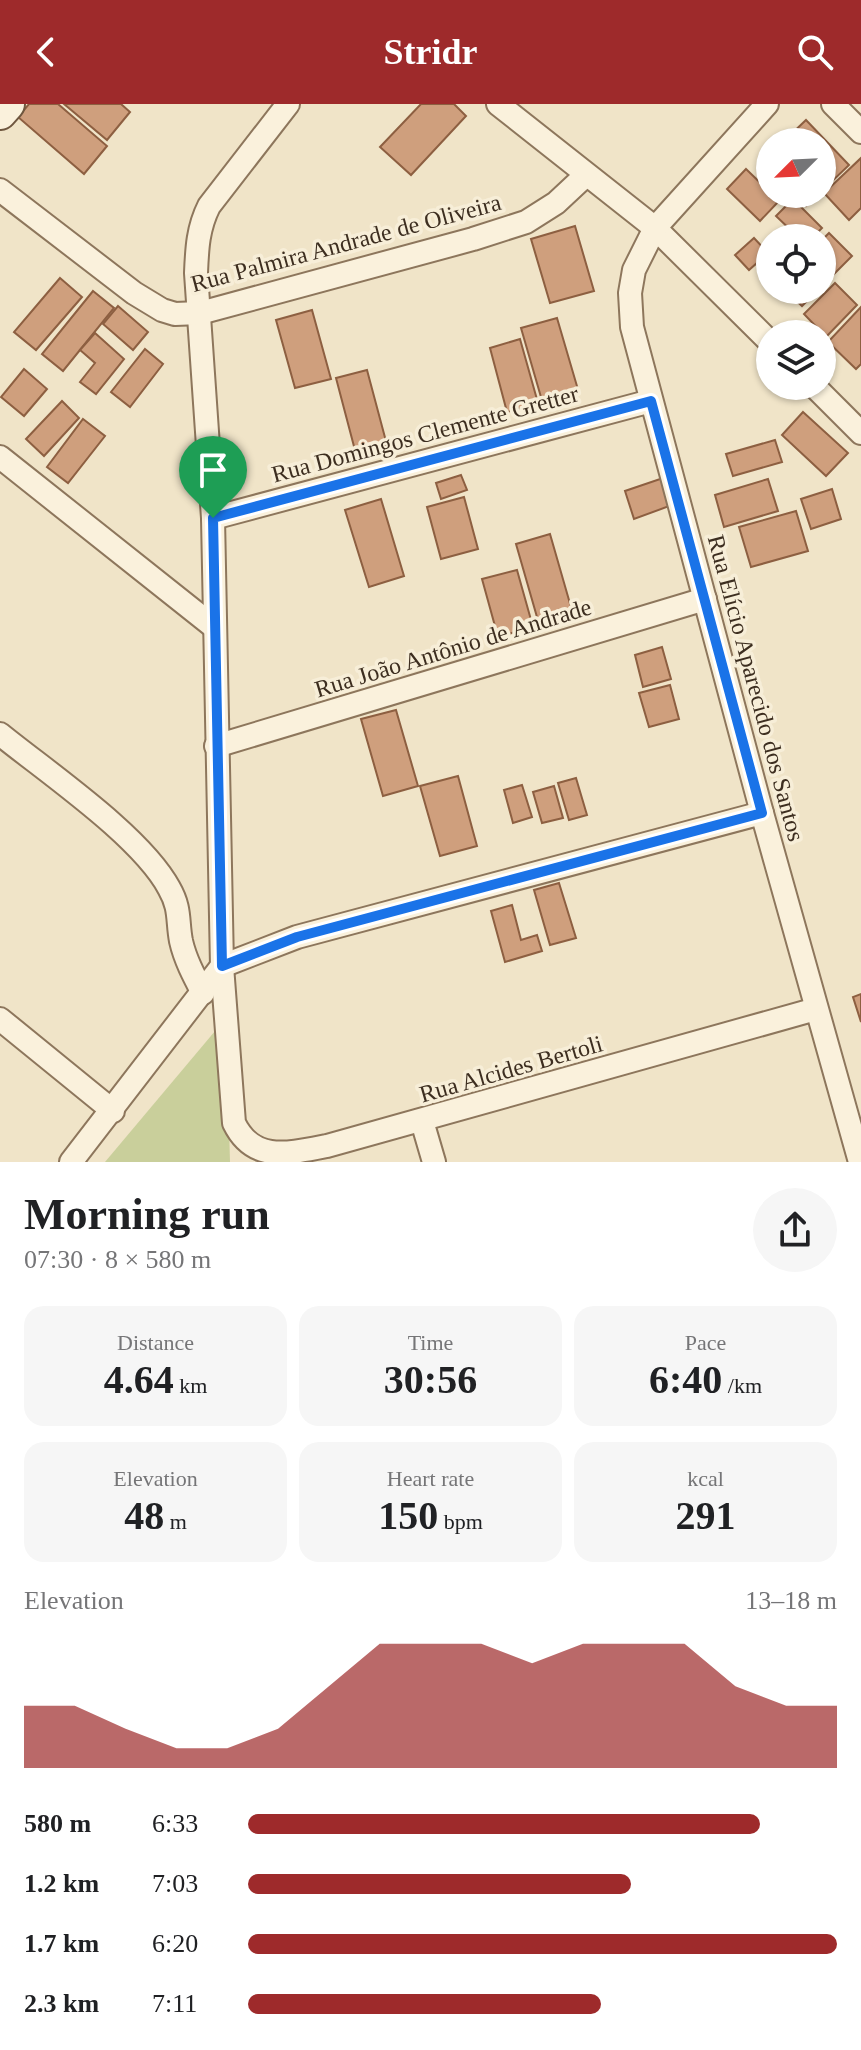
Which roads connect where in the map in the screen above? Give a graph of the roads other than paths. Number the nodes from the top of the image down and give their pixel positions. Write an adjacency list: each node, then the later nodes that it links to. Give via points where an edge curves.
1 (8, 104): 6 (main road)
2 (288, 104): 11 (street, via 201,222)
3 (498, 104): 8 (street)
4 (767, 104): 10 (street, Rua Elício Aparecido dos Santos)
5 (833, 104): 7 (street)
6 (0, 113)
7 (861, 132)
8 (586, 175): 10 (street); 11 (street, Rua Palmira Andrade de Oliveira, via 526,222)
9 (0, 190): 11 (street, Rua Palmira Andrade de Oliveira, via 134,293 175,314)
10 (655, 228): 12 (street); 14 (street, Rua Elício Aparecido dos Santos, via 634,270 630,293 632,327)
11 (200, 313): 17 (street)
12 (756, 328)
13 (828, 400): 15 (street)
14 (651, 401): 17 (street, Rua Domingos Clemente Gretter); 18 (street, Rua Elício Aparecido dos Santos)
15 (861, 433)
16 (0, 457): 19 (street)
17 (213, 518): 19 (street)
18 (705, 599): 21 (street, Rua João Antônio de Andrade); 22 (street, Rua Elício Aparecido dos Santos)
19 (214, 627): 21 (street)
20 (0, 734): 24 (street, via 149,858 179,909 181,940)
21 (216, 746): 23 (street)
22 (762, 813): 23 (street, via 297,937); 25 (street, Rua Elício Aparecido dos Santos)
23 (222, 966): 24 (street); 28 (street, Rua Alcides Bertoli, via 234,1123 241,1141 254,1153 275,1156)
24 (203, 993): 27 (street)
25 (816, 1009): 28 (street, Rua Alcides Bertoli); 31 (street, Rua Elício Aparecido dos Santos)
26 (0, 1019): 27 (street)
27 (113, 1111): 29 (street)
28 (422, 1121): 30 (street)
29 (71, 1162)
30 (434, 1162)
31 (860, 1162)

